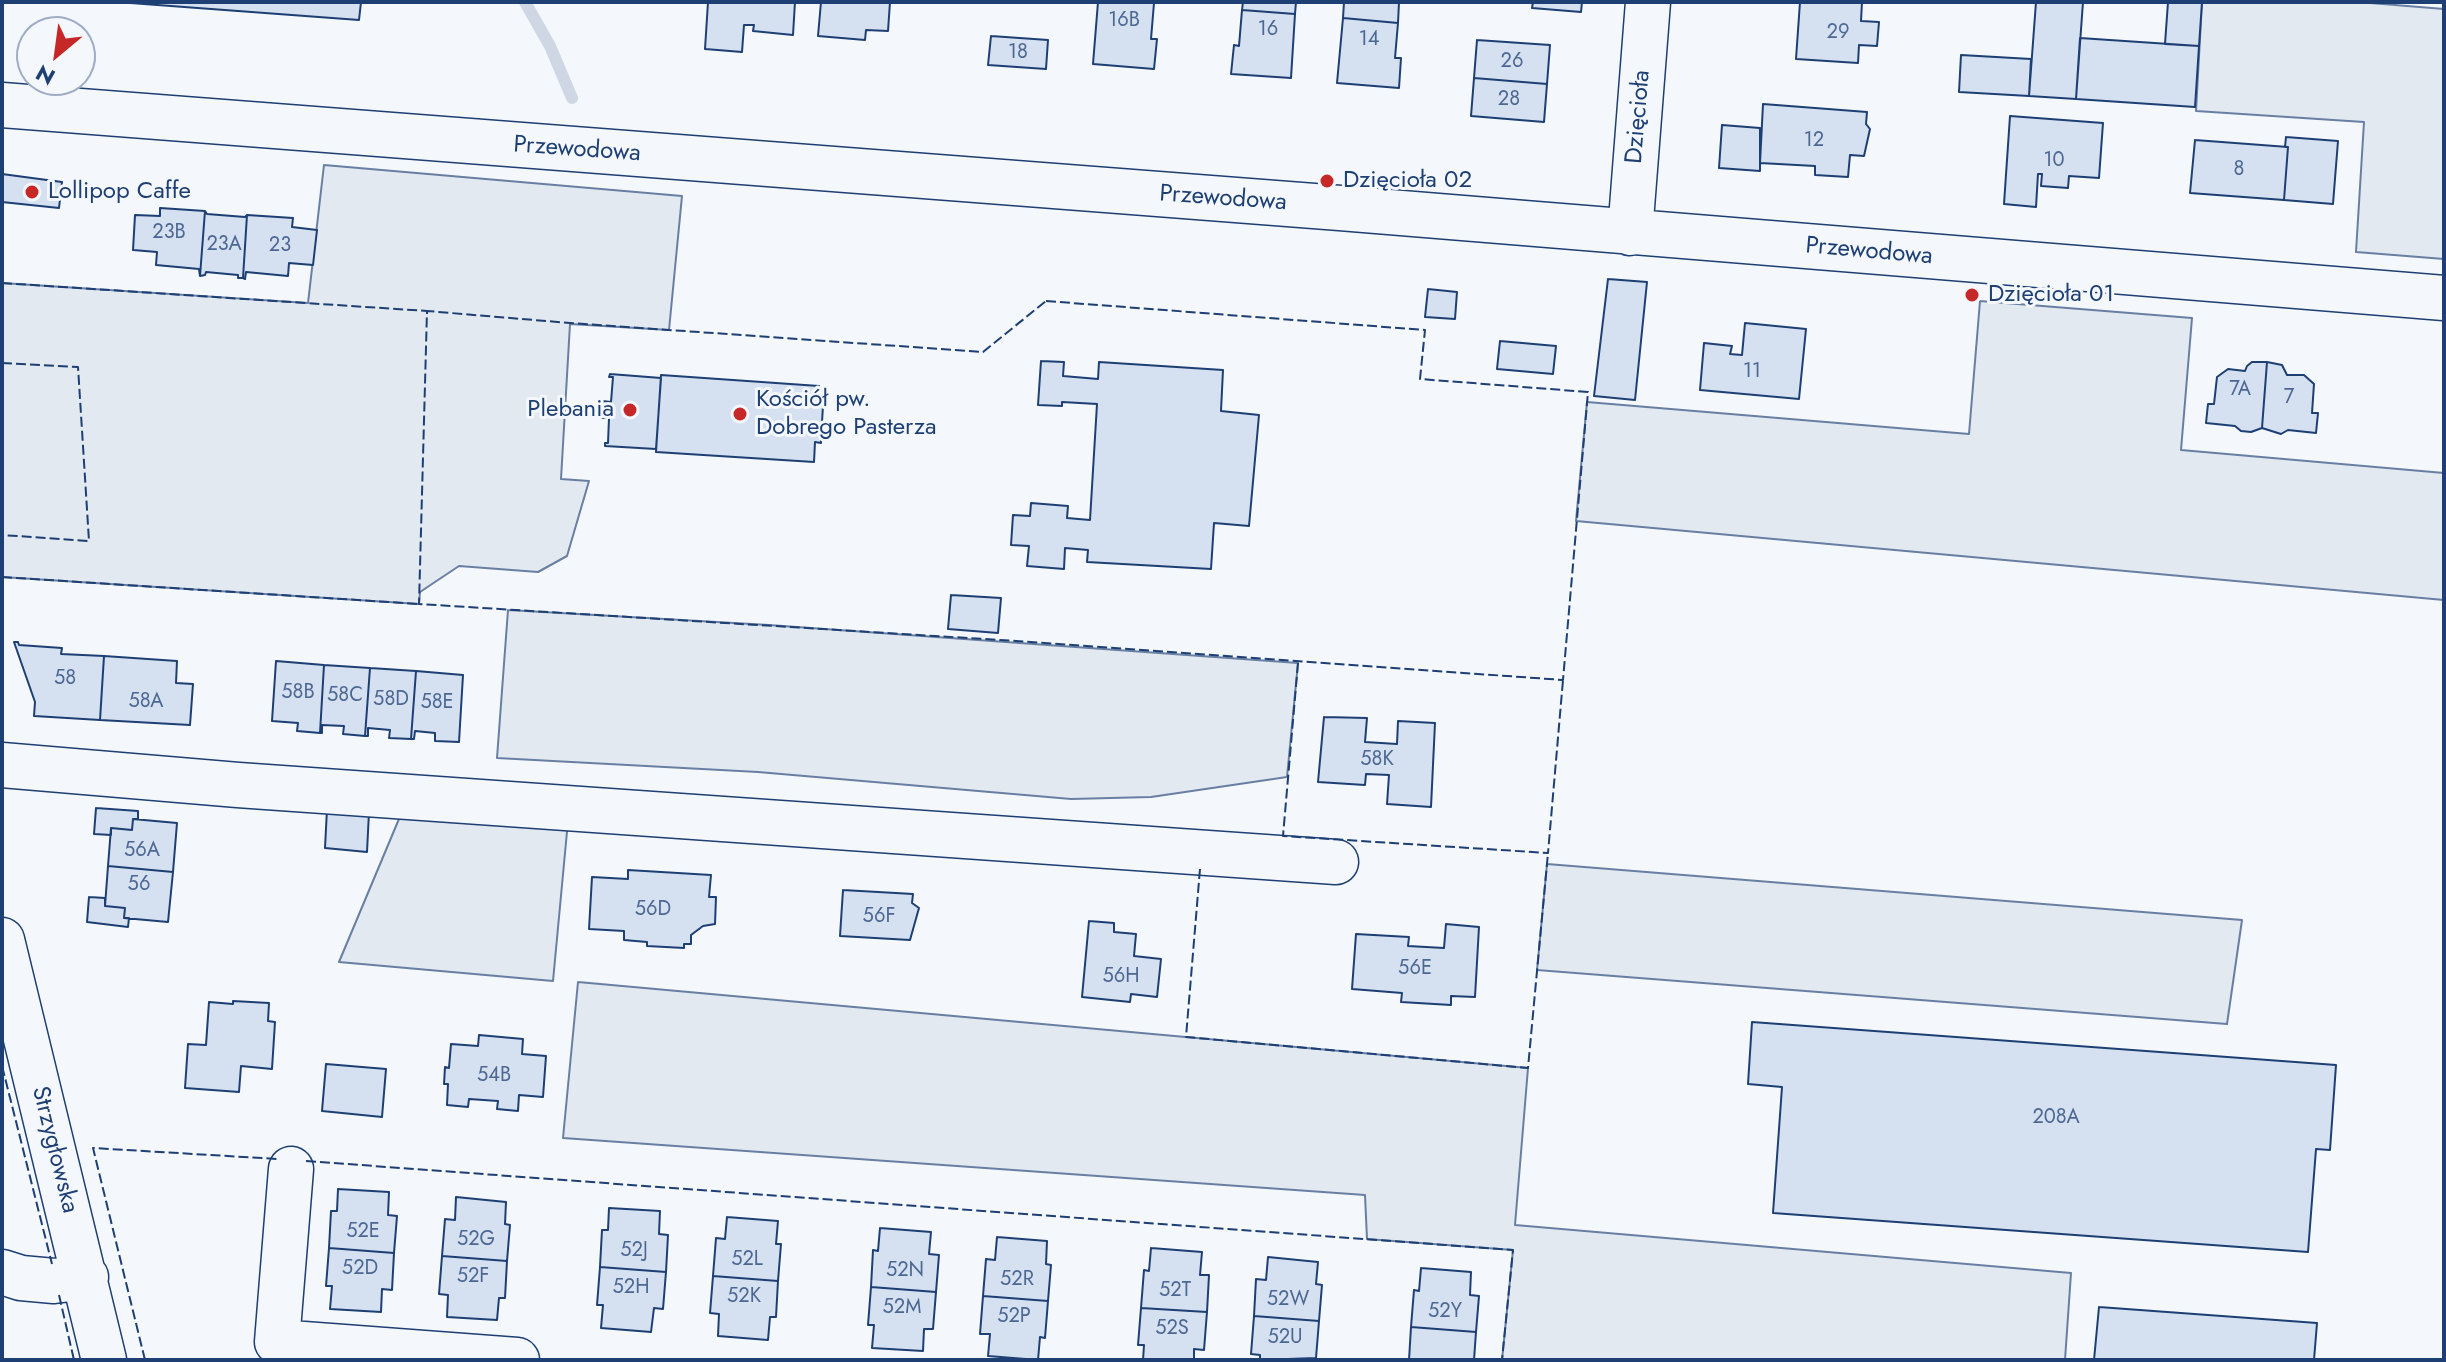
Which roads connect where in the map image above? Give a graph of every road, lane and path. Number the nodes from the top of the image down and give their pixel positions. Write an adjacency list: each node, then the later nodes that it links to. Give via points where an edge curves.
1 (1648, 2): 3 (street, Dzięcioła)
2 (2, 105): 3 (street, Przewodowa)
3 (1630, 233): 4 (street, Przewodowa)
4 (2444, 298)
5 (2, 765): 6 (street)
6 (1336, 862)
7 (4, 957): 10 (street, Strzygłowska)
8 (291, 1169): 12 (street, via 277,1342)
9 (2, 1272): 10 (street, via 54,1281)
10 (86, 1277): 11 (street, Strzygłowska)
11 (104, 1360)
12 (517, 1360)

